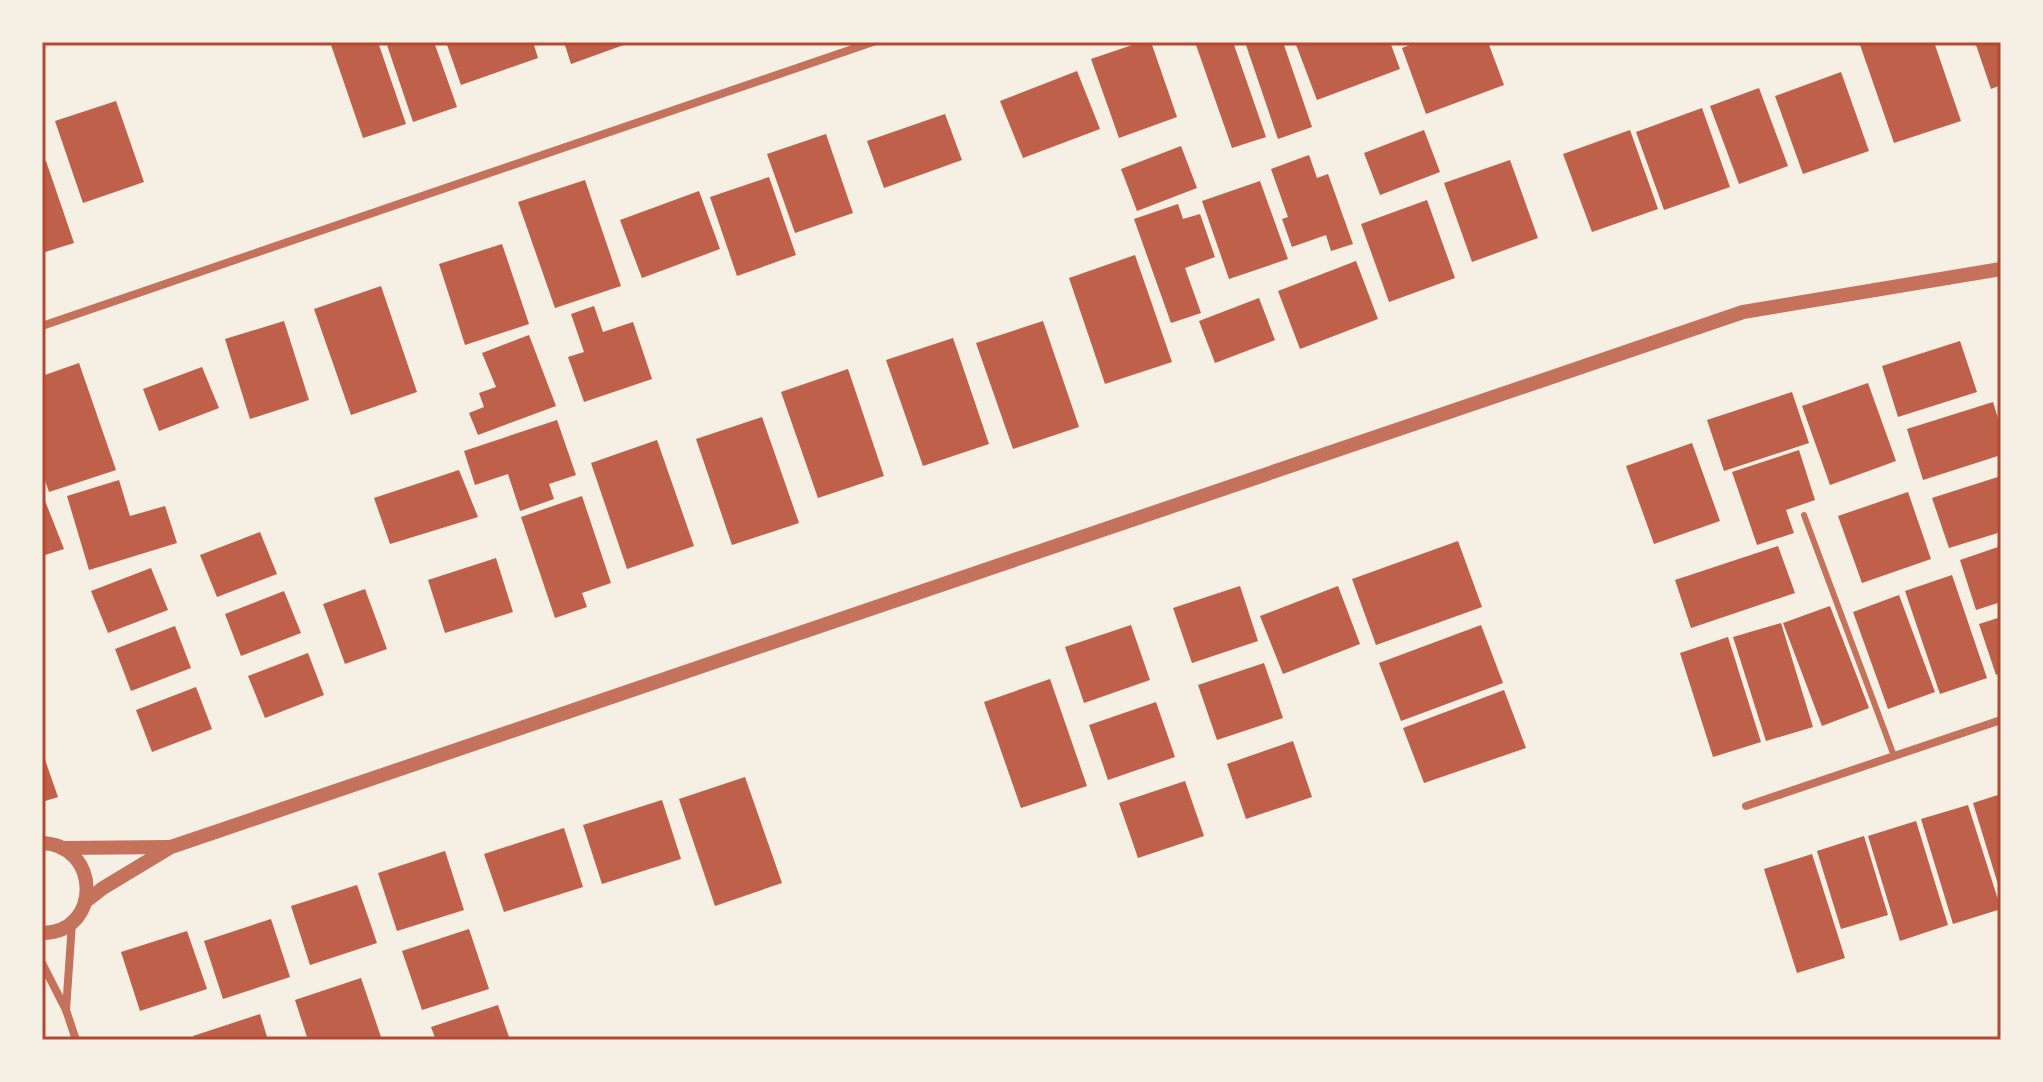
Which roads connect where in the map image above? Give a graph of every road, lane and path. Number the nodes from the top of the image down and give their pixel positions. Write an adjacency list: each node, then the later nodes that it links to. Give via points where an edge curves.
1 (873, 42): 3 (street)
2 (2001, 269): 9 (street, via 1743,312)
3 (42, 326)
4 (1804, 515): 6 (lane)
5 (2001, 720): 6 (street)
6 (1894, 756): 7 (street)
7 (1746, 806)
8 (42, 843): 10 (street)
9 (171, 847): 10 (street); 11 (street)
10 (64, 848): 11 (street, via 84,872)
11 (85, 902): 12 (street)
12 (72, 922): 13 (street, via 63,930); 15 (street)
13 (42, 933)
14 (42, 963): 15 (street)
15 (66, 1010): 16 (street)
16 (76, 1040)

